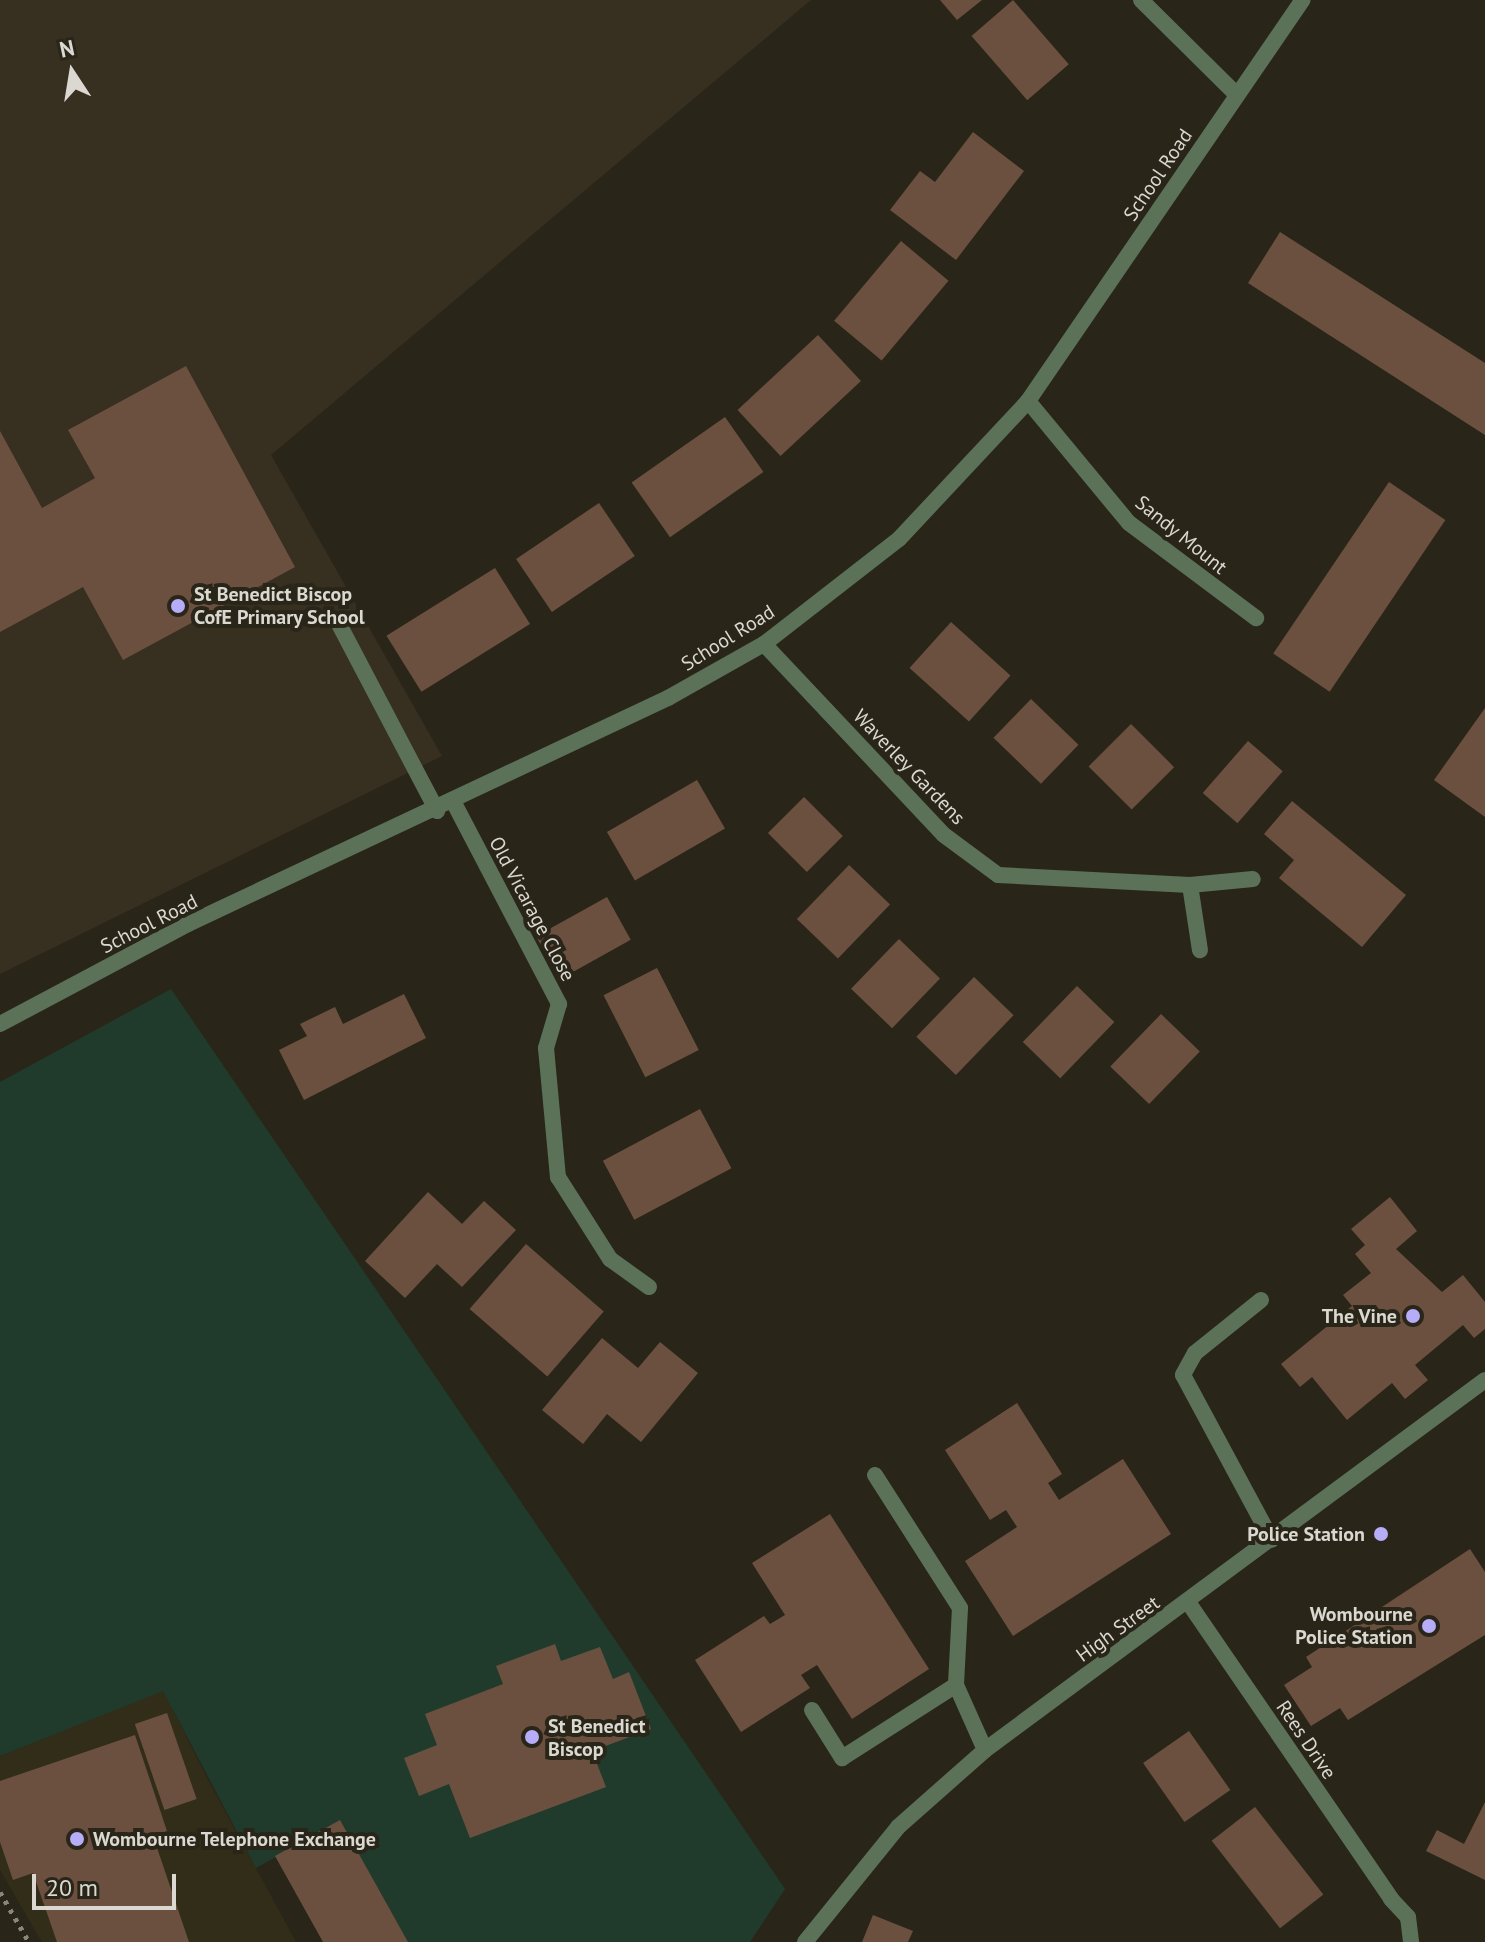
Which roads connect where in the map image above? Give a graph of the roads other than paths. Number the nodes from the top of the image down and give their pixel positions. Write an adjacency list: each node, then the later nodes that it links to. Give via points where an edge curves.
1 (1141, 0): 3 (street)
2 (1303, 0): 3 (street, School Road)
3 (1237, 95): 4 (street, School Road)
4 (1028, 401): 5 (street, Sandy Mount, via 1129,523); 7 (street, School Road, via 899,539)
5 (1256, 618)
6 (340, 626): 9 (street)
7 (764, 644): 8 (street, School Road); 11 (street, Waverley Gardens, via 944,835 998,875)
8 (454, 803): 9 (street, School Road); 14 (street, Old Vicarage Close, via 559,1004 546,1048 558,1177 610,1259)
9 (437, 811): 13 (street, School Road, via 188,924)
10 (1253, 879): 11 (street, Waverley Gardens)
11 (1190, 885): 12 (street)
12 (1200, 950)
13 (0, 1024)
14 (649, 1287)
15 (1261, 1300): 18 (street, via 1195,1353 1183,1375)
16 (1485, 1380): 18 (street, High Street)
17 (875, 1475): 20 (street, via 960,1608)
18 (1272, 1540): 19 (street, High Street)
19 (1188, 1602): 22 (street, High Street); 24 (street, Rees Drive, via 1408,1917)
20 (956, 1685): 21 (street, via 842,1758); 22 (street)
21 (812, 1710)
22 (985, 1750): 23 (street, High Street, via 898,1827)
23 (805, 1942)
24 (1411, 1942)

